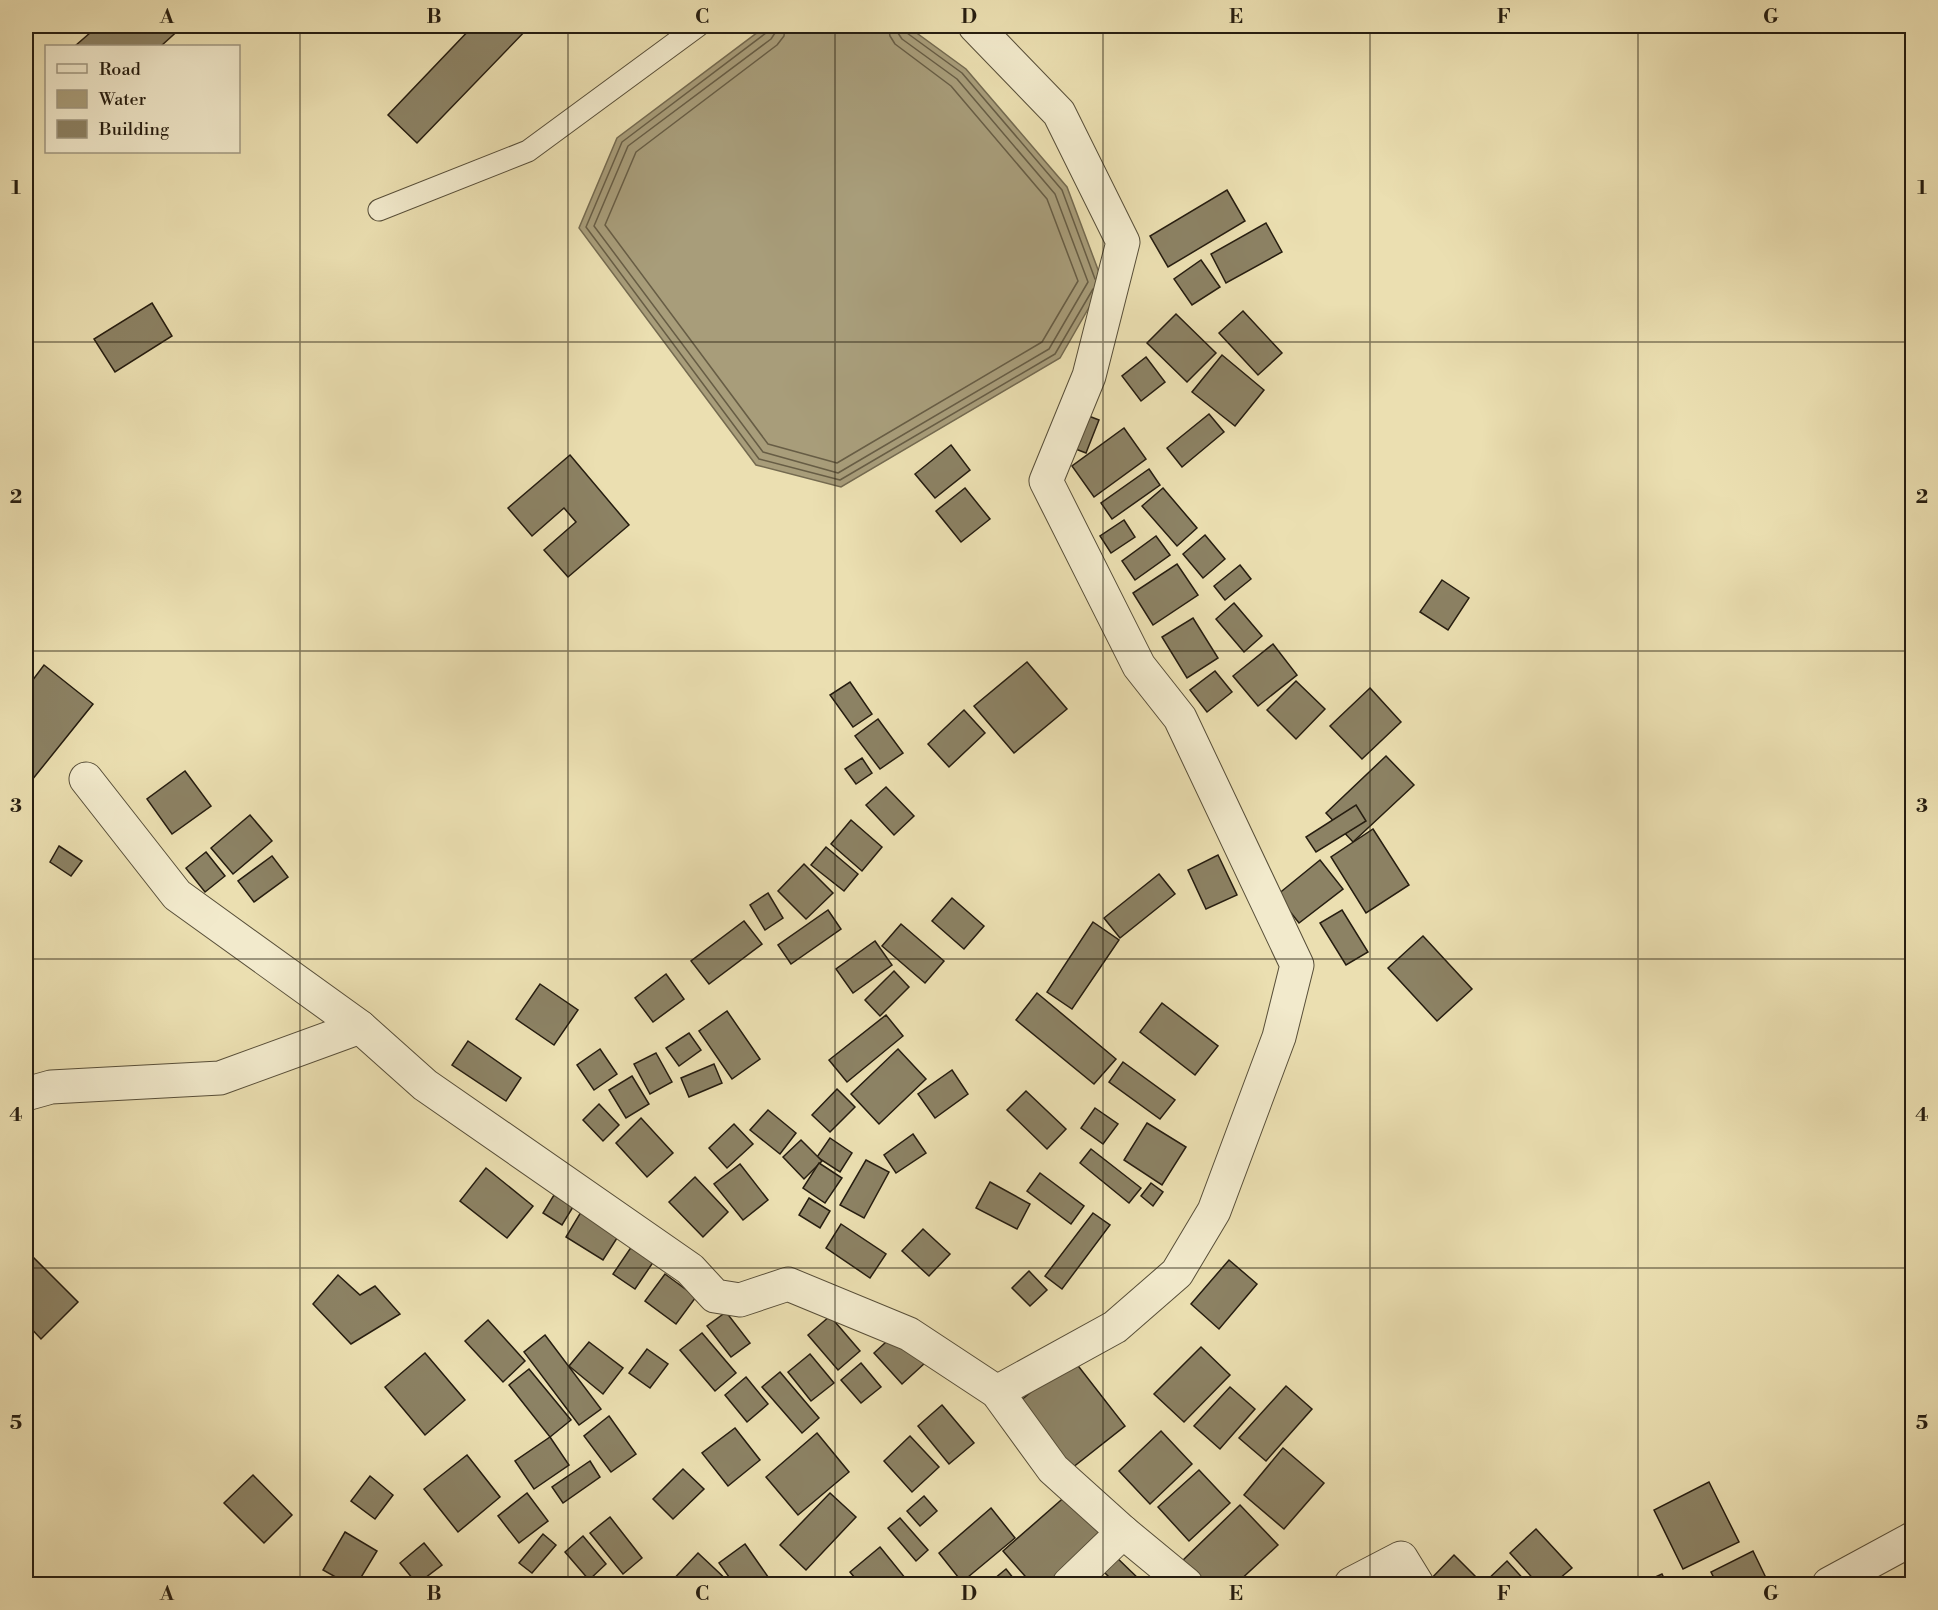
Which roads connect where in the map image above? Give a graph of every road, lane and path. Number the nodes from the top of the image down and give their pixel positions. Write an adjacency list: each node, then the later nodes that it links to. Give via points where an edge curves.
1 (698, 26): 3 (lane, via 528,151)
2 (975, 26): 7 (street, via 1059,113 1123,242 1089,376 1046,481 1139,666 1180,718 1297,965 1279,1037 1214,1211 1177,1273 1115,1327)
3 (379, 210)
4 (86, 779): 5 (street, via 177,896)
5 (360, 1027): 6 (street, via 220,1078 51,1087); 7 (street, via 425,1085 690,1269 715,1296 740,1300 788,1284 909,1334)
6 (26, 1094)
7 (997, 1392): 8 (street, via 1053,1468)
8 (1123, 1532): 10 (street); 11 (street)
9 (1912, 1539): 14 (street)
10 (1069, 1584)
11 (1186, 1584)
12 (1352, 1584): 13 (street, via 1401,1558)
13 (1417, 1584)
14 (1829, 1584)

